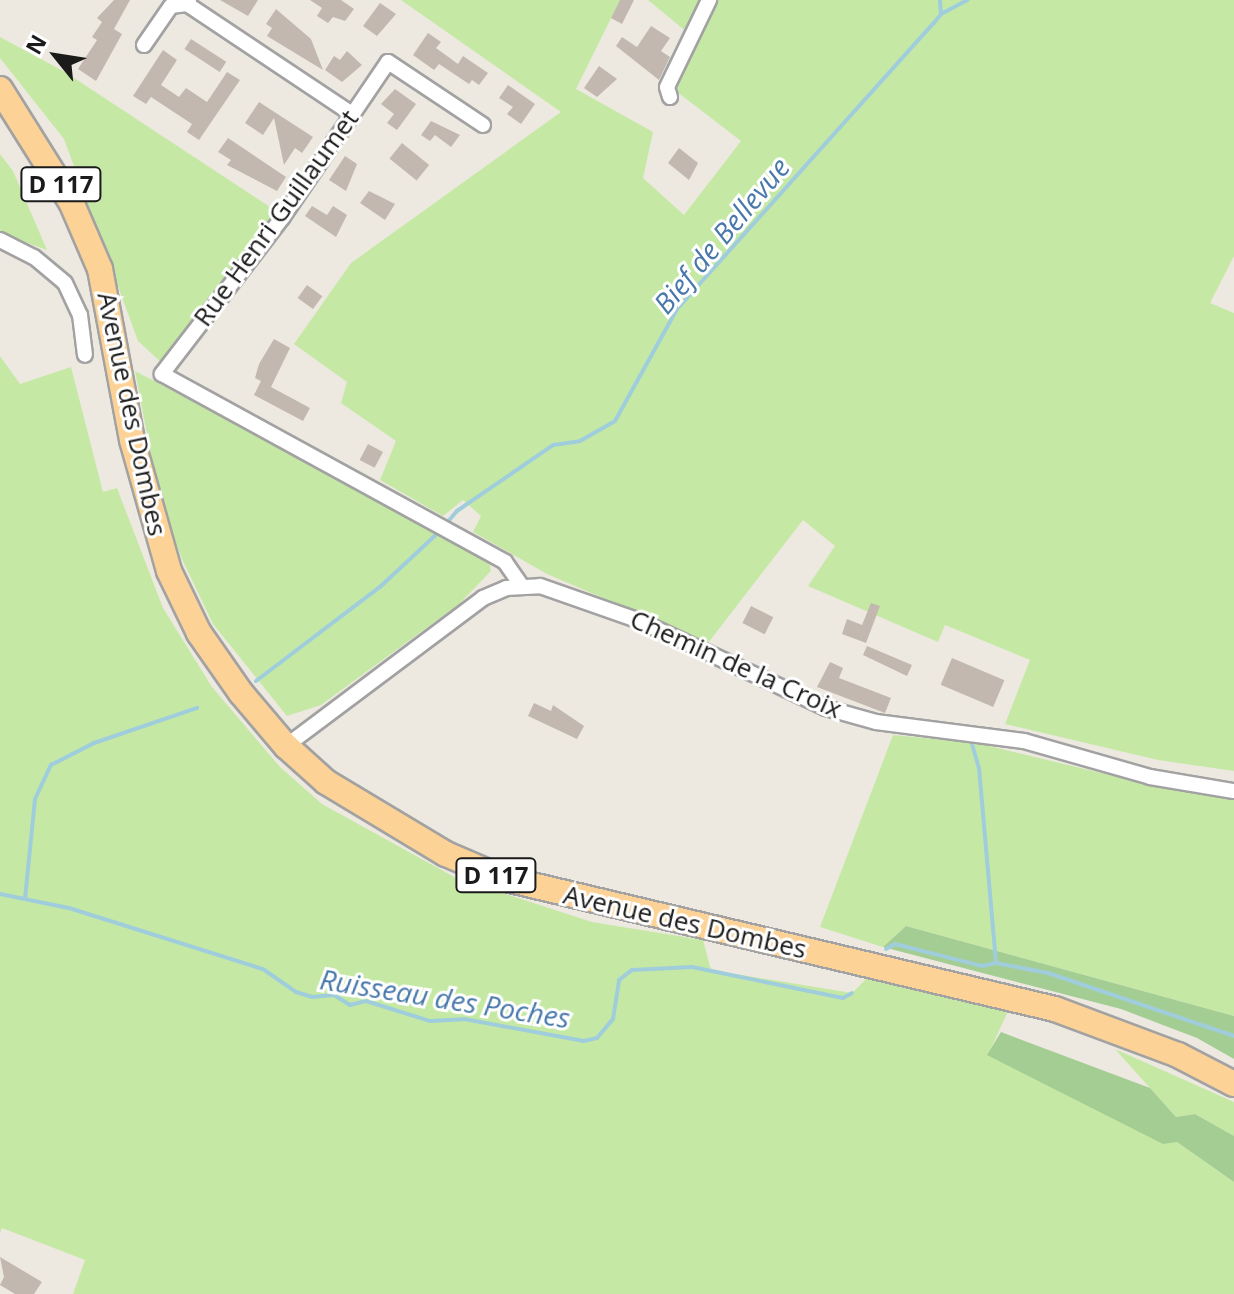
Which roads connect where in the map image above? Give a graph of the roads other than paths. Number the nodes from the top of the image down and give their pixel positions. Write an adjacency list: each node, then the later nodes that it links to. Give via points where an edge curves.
1 (709, 0): 4 (street, via 667,87)
2 (188, 2): 3 (street, via 171,6); 6 (street)
3 (144, 45)
4 (670, 97)
5 (4, 98): 11 (main road, Avenue des Dombes / D 117, via 72,204 100,269 132,440 169,571 199,633)
6 (352, 114): 7 (street, Rue Henri Guillaumet, via 388,62); 10 (street, Rue Henri Guillaumet, via 282,218 162,374 505,562)
7 (483, 125)
8 (0, 240): 9 (street, via 34,257 65,283 80,315)
9 (85, 355)
10 (521, 585): 11 (street, Chemin de la Croix, via 483,598); 12 (street, Chemin de la Croix, via 577,595 826,708 876,722 1024,741 1150,777)
11 (286, 746): 13 (main road, Avenue des Dombes / D 117, via 326,782 380,817 502,878 1055,1009 1178,1055)
12 (1234, 791)
13 (1234, 1084)

